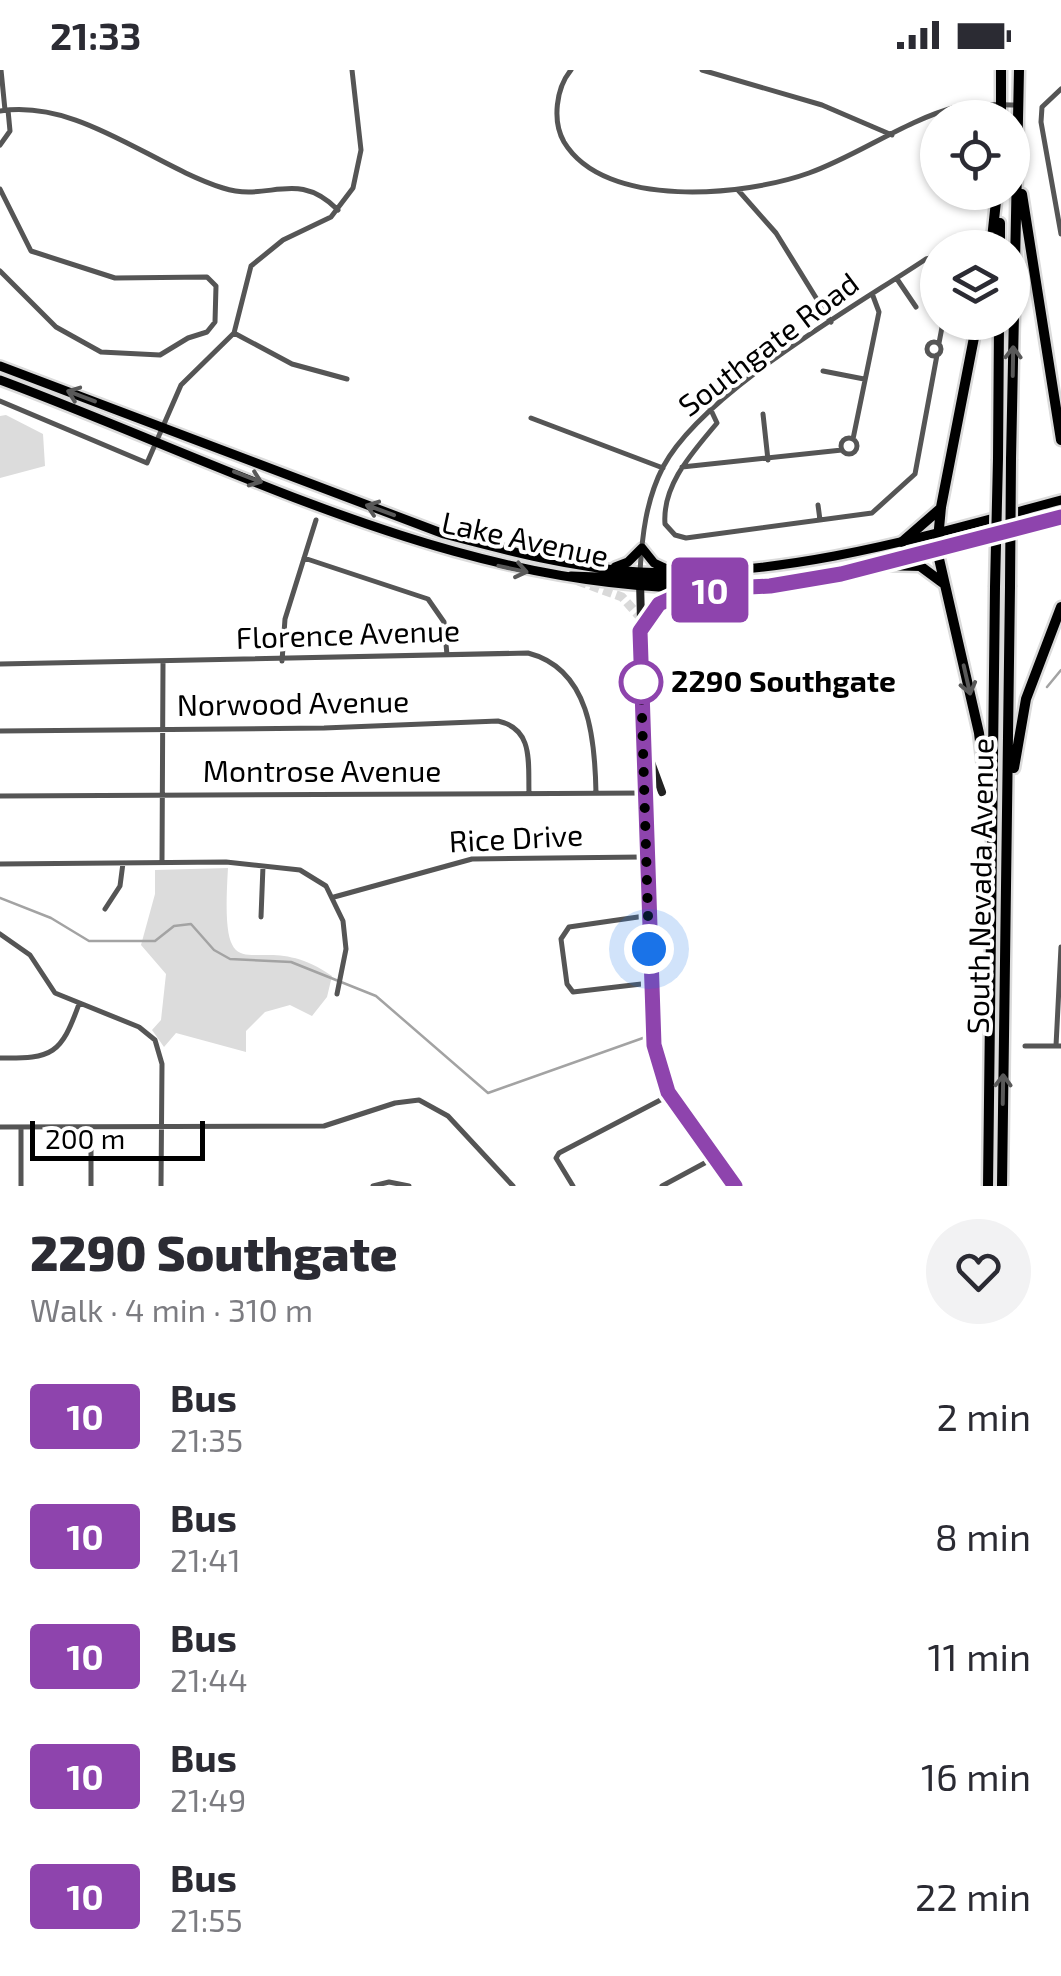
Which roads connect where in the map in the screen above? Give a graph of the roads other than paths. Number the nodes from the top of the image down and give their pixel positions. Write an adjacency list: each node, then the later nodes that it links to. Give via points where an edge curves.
1 (1, 70): 10 (street)
2 (352, 70): 18 (street, via 361,158 354,188)
3 (571, 70): 17 (street, via 557,122 580,162 647,188)
4 (702, 70): 12 (street, via 822,105)
5 (1001, 70): 8 (highway)
6 (1018, 70): 9 (highway)
7 (1061, 89): 15 (street, via 1041,110)
8 (1001, 100)
9 (1018, 100)
10 (4, 110): 13 (street, via 10,131); 18 (street, via 59,115 223,188 311,189)
11 (920, 123): 12 (street)
12 (892, 135): 17 (street, via 810,173)
13 (0, 145)
14 (1061, 184): 15 (street)
15 (1052, 186): 21 (street)
16 (0, 189): 23 (street, via 31,251 115,278 207,276 216,286 215,322 160,355 96,352 56,328)
17 (737, 189): 27 (street, via 776,233)
18 (338, 210): 28 (street, via 252,266)
19 (1016, 210): 88 (highway, South Nevada Avenue, one-way to 19, bridge)
20 (1025, 210): 48 (highway)
21 (1061, 234)
22 (920, 266): 24 (street, Southgate Road)
23 (0, 271)
24 (897, 279): 25 (street, Southgate Road); 26 (street)
25 (872, 295): 27 (street, Southgate Road); 38 (street, via 879,312)
26 (916, 306)
27 (831, 322): 40 (street, Southgate Road)
28 (234, 333): 36 (street, via 292,364); 43 (street, via 181,385)
29 (940, 340): 32 (street)
30 (973, 340): 55 (highway)
31 (1000, 340): 99 (highway, South Nevada Avenue, bridge)
32 (939, 343): 33 (street); 33 (street, via 927,348)
33 (937, 355): 45 (street)
34 (0, 366): 43 (main road, Lake Avenue, one-way to 34)
35 (823, 372): 38 (street)
36 (348, 379)
37 (0, 380): 47 (main road, Lake Avenue)
38 (865, 380): 46 (street)
39 (0, 401): 47 (street, via 147,464)
40 (710, 408): 51 (street, Southgate Road); 52 (street, via 717,423)
41 (763, 414): 50 (street)
42 (531, 418): 51 (street)
43 (162, 427): 47 (street); 67 (main road, Lake Avenue, one-way to 43, via 444,534)
44 (910, 432): 45 (street)
45 (922, 434): 59 (street, via 915,474 872,513)
46 (853, 439): 49 (street, via 844,440); 49 (street, via 856,452)
47 (157, 440): 70 (main road, Lake Avenue, one-way to 70, via 442,550 557,578)
48 (1061, 440)
49 (842, 450): 50 (street)
50 (768, 460): 52 (street)
51 (663, 468): 63 (street, Southgate Road)
52 (682, 468): 60 (street, via 665,512 667,528 686,538)
53 (1061, 500): 61 (main road, Lake Avenue)
54 (818, 505): 59 (street)
55 (941, 507): 61 (highway); 62 (highway)
56 (1061, 516): 64 (main road, Lake Avenue)
57 (736, 519): 60 (street)
58 (316, 520): 65 (street)
59 (820, 520): 60 (street)
60 (737, 531)
61 (938, 533): 62 (main road, Lake Avenue); 64 (highway)
62 (902, 542): 68 (main road, Lake Avenue)
63 (642, 548): 67 (main road); 69 (main road, via 659,566); 70 (street, Southgate Road)
64 (938, 550): 66 (main road, Lake Avenue); 71 (highway)
65 (304, 558): 75 (street, via 428,599 444,622); 76 (street, via 282,627)
66 (880, 565): 71 (highway, via 920,566); 72 (main road, Lake Avenue, via 770,586)
67 (608, 568): 70 (main road, Lake Avenue)
68 (752, 568): 69 (main road, Lake Avenue); 70 (main road, via 703,581)
69 (679, 572): 70 (main road, Lake Avenue)
70 (640, 580): 72 (main road, Lake Avenue); 74 (street, Southgate Road)
71 (945, 585): 99 (highway, one-way to 99, via 982,752)
72 (690, 590): 74 (main road, via 659,604)
73 (1061, 607): 88 (highway, via 1026,698)
74 (640, 631): 81 (street, Southgate Road)
75 (448, 654): 76 (street, Florence Avenue); 84 (street, Florence Avenue, via 528,653 563,670 587,715)
76 (282, 662): 77 (street, Florence Avenue)
77 (164, 663): 78 (street, Florence Avenue); 79 (street)
78 (0, 664)
79 (163, 730): 80 (street, Norwood Avenue); 83 (street, Norwood Avenue, via 498,721 512,724 525,739); 86 (street)
80 (0, 731)
81 (644, 736): 82 (street); 85 (street, Southgate Road)
82 (662, 792)
83 (528, 793): 84 (street, Montrose Avenue); 86 (street, Montrose Avenue)
84 (596, 793): 85 (street, Montrose Avenue)
85 (644, 793): 89 (street, Southgate Road)
86 (162, 795): 87 (street, Montrose Avenue); 90 (street)
87 (0, 796)
88 (1008, 824): 129 (highway, South Nevada Avenue, one-way to 88)
89 (645, 857): 98 (street, Rice Drive, via 472,860); 101 (street, Southgate Road)
90 (162, 862): 91 (street); 95 (street)
91 (123, 863): 93 (street); 100 (street, via 120,886)
92 (0, 864): 93 (street)
93 (40, 864): 96 (street)
94 (314, 864): 97 (street)
95 (263, 865): 97 (street); 102 (street)
96 (40, 873)
97 (309, 874): 98 (street)
98 (334, 897): 108 (street, via 346,941)
99 (992, 901): 128 (highway, South Nevada Avenue)
100 (106, 908)
101 (648, 915): 107 (street, Southgate Road); 107 (street, via 569,927 560,939 573,992)
102 (261, 917)
103 (0, 934): 106 (street)
104 (1061, 946): 111 (street)
105 (46, 958): 106 (street)
106 (38, 964): 109 (street, via 51,989)
107 (650, 983): 113 (street, Southgate Road, via 657,1059)
108 (337, 994)
109 (79, 1004): 112 (street, via 55,1054); 117 (street, via 155,1040 162,1059)
110 (1025, 1046): 111 (street)
111 (1059, 1046)
112 (0, 1058)
113 (670, 1094): 118 (street, Southgate Road); 125 (street, via 559,1153)
114 (0, 1127): 115 (street)
115 (21, 1127): 116 (street); 119 (street)
116 (91, 1128): 117 (street); 120 (street)
117 (162, 1128): 121 (street); 124 (street, via 332,1126 419,1100 448,1116)
118 (714, 1158): 126 (street); 127 (street, Southgate Road)
119 (21, 1186)
120 (91, 1186)
121 (161, 1186)
122 (372, 1186): 123 (street)
123 (409, 1186)
124 (513, 1186)
125 (573, 1186)
126 (662, 1186)
127 (735, 1186)
128 (988, 1186)
129 (1002, 1186)

